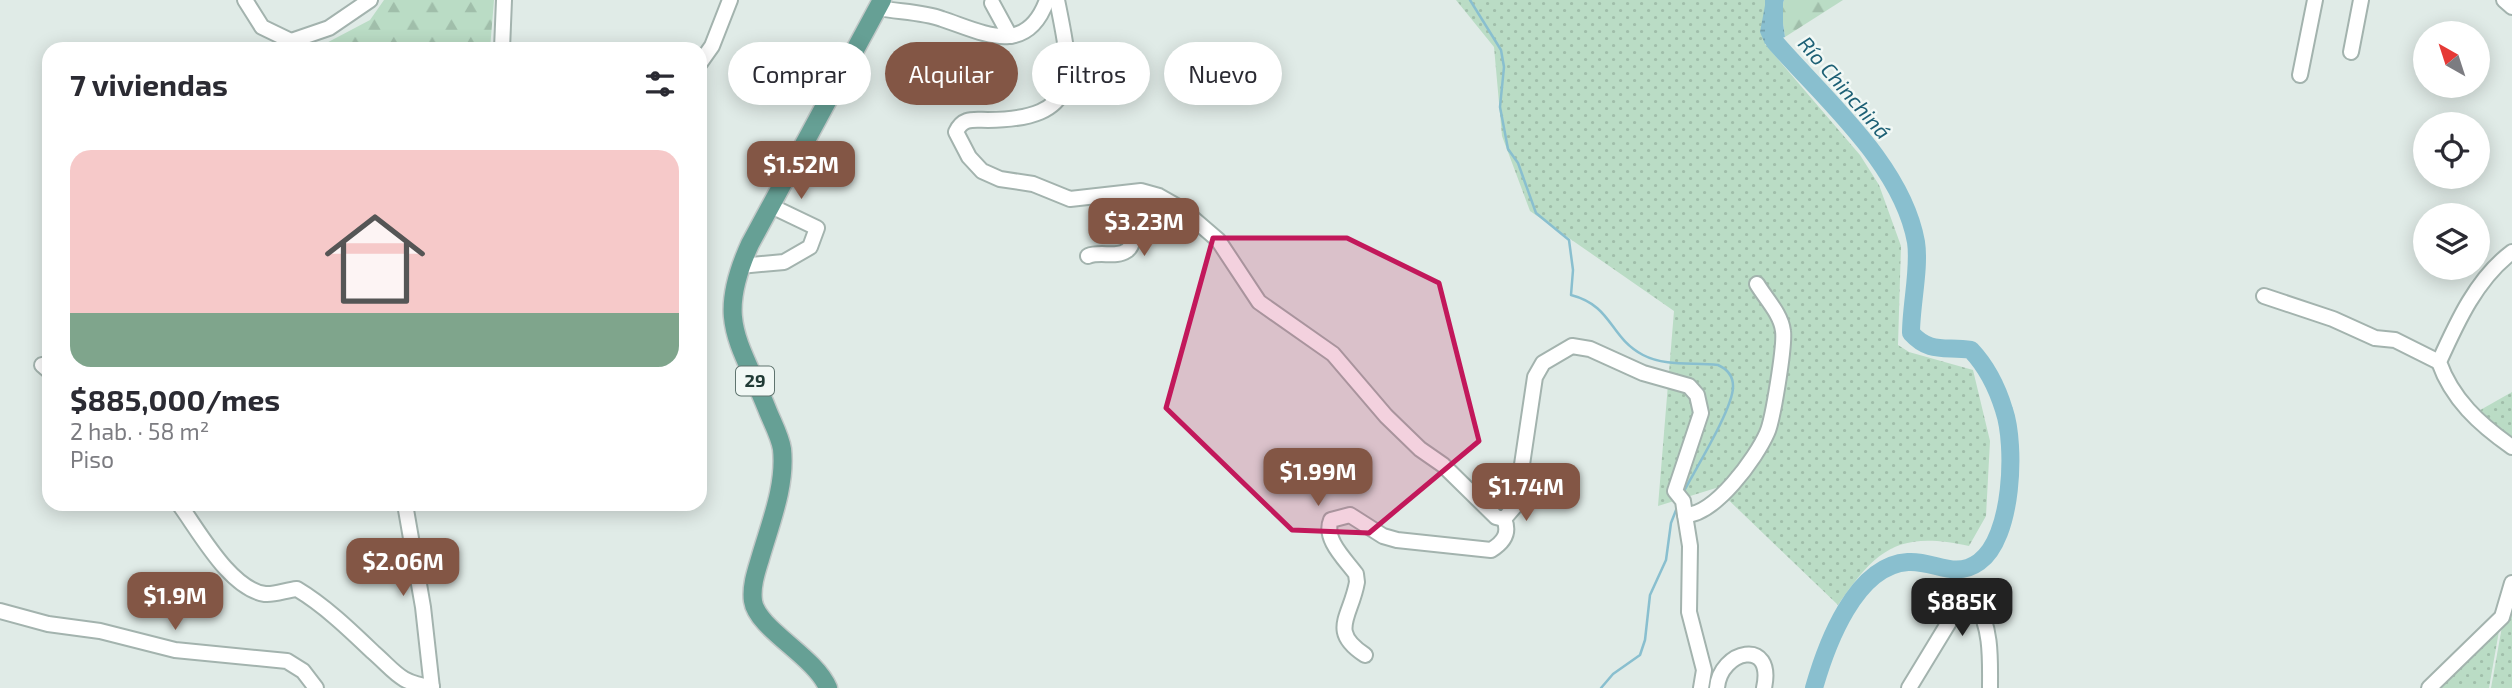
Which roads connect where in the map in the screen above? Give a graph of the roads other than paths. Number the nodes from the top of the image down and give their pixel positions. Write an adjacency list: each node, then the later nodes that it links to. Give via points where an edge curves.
1 (245, 0): 2 (street, via 262,27 291,41 329,28)
2 (370, 0)
3 (505, 0): 14 (street)
4 (730, 0): 16 (street)
5 (1047, 0): 13 (street, via 1032,24)
6 (1057, 0): 19 (street, via 1068,66 1056,104 1041,112 966,120 956,132 964,149 982,170 1000,179 1033,184 1070,199 1141,191)
7 (2315, 0): 17 (street)
8 (2361, 0): 15 (street)
9 (2504, 0): 12 (street)
10 (992, 3): 13 (street)
11 (880, 4): 13 (street, via 941,18 985,35); 18 (main road, 29)
12 (2512, 7)
13 (1010, 36)
14 (502, 42)
15 (2351, 52)
16 (707, 53)
17 (2300, 75)
18 (771, 206): 22 (main road, 29); 22 (street, via 817,228 810,247 784,262)
19 (1182, 209): 21 (street, via 1166,208 1152,217 1137,229 1128,250 1121,254 1098,251); 30 (street, via 1218,240 1259,302 1333,354 1363,393 1420,449 1496,517)
20 (2512, 252): 25 (street, via 2491,268)
21 (1088, 256)
22 (740, 266): 36 (main road, 29, via 731,307 734,337 782,449 777,499 753,601 762,618 812,663)
23 (1757, 285): 29 (street, via 1781,321 1783,335 1768,432 1734,482 1703,509)
24 (2264, 296): 25 (street, via 2375,338 2395,340)
25 (2439, 362): 26 (street, via 2446,382 2467,411)
26 (2512, 447)
27 (184, 511): 35 (street, via 227,570 248,587 274,594 297,589 397,676)
28 (406, 511): 35 (street)
29 (1685, 515): 30 (street, via 1676,490 1701,413 1697,395 1678,381 1572,346 1544,363 1535,377 1516,505); 37 (street, via 1690,546 1689,612 1704,670)
30 (1504, 519): 33 (street, via 1506,537 1491,550 1397,540 1350,516 1331,520 1331,536 1357,582 1344,635 1348,644)
31 (2512, 583): 42 (street, via 2502,617)
32 (0, 611): 34 (street, via 175,650 287,661 303,671)
33 (1365, 655)
34 (316, 688)
35 (432, 688)
36 (828, 688)
37 (1701, 688)
38 (1717, 688): 39 (street, via 1723,668 1752,654 1760,657 1765,667)
39 (1764, 688)
40 (1909, 688): 41 (street, via 1957,609 1970,603 1982,618 1990,657)
41 (1990, 688)
42 (2429, 688)

